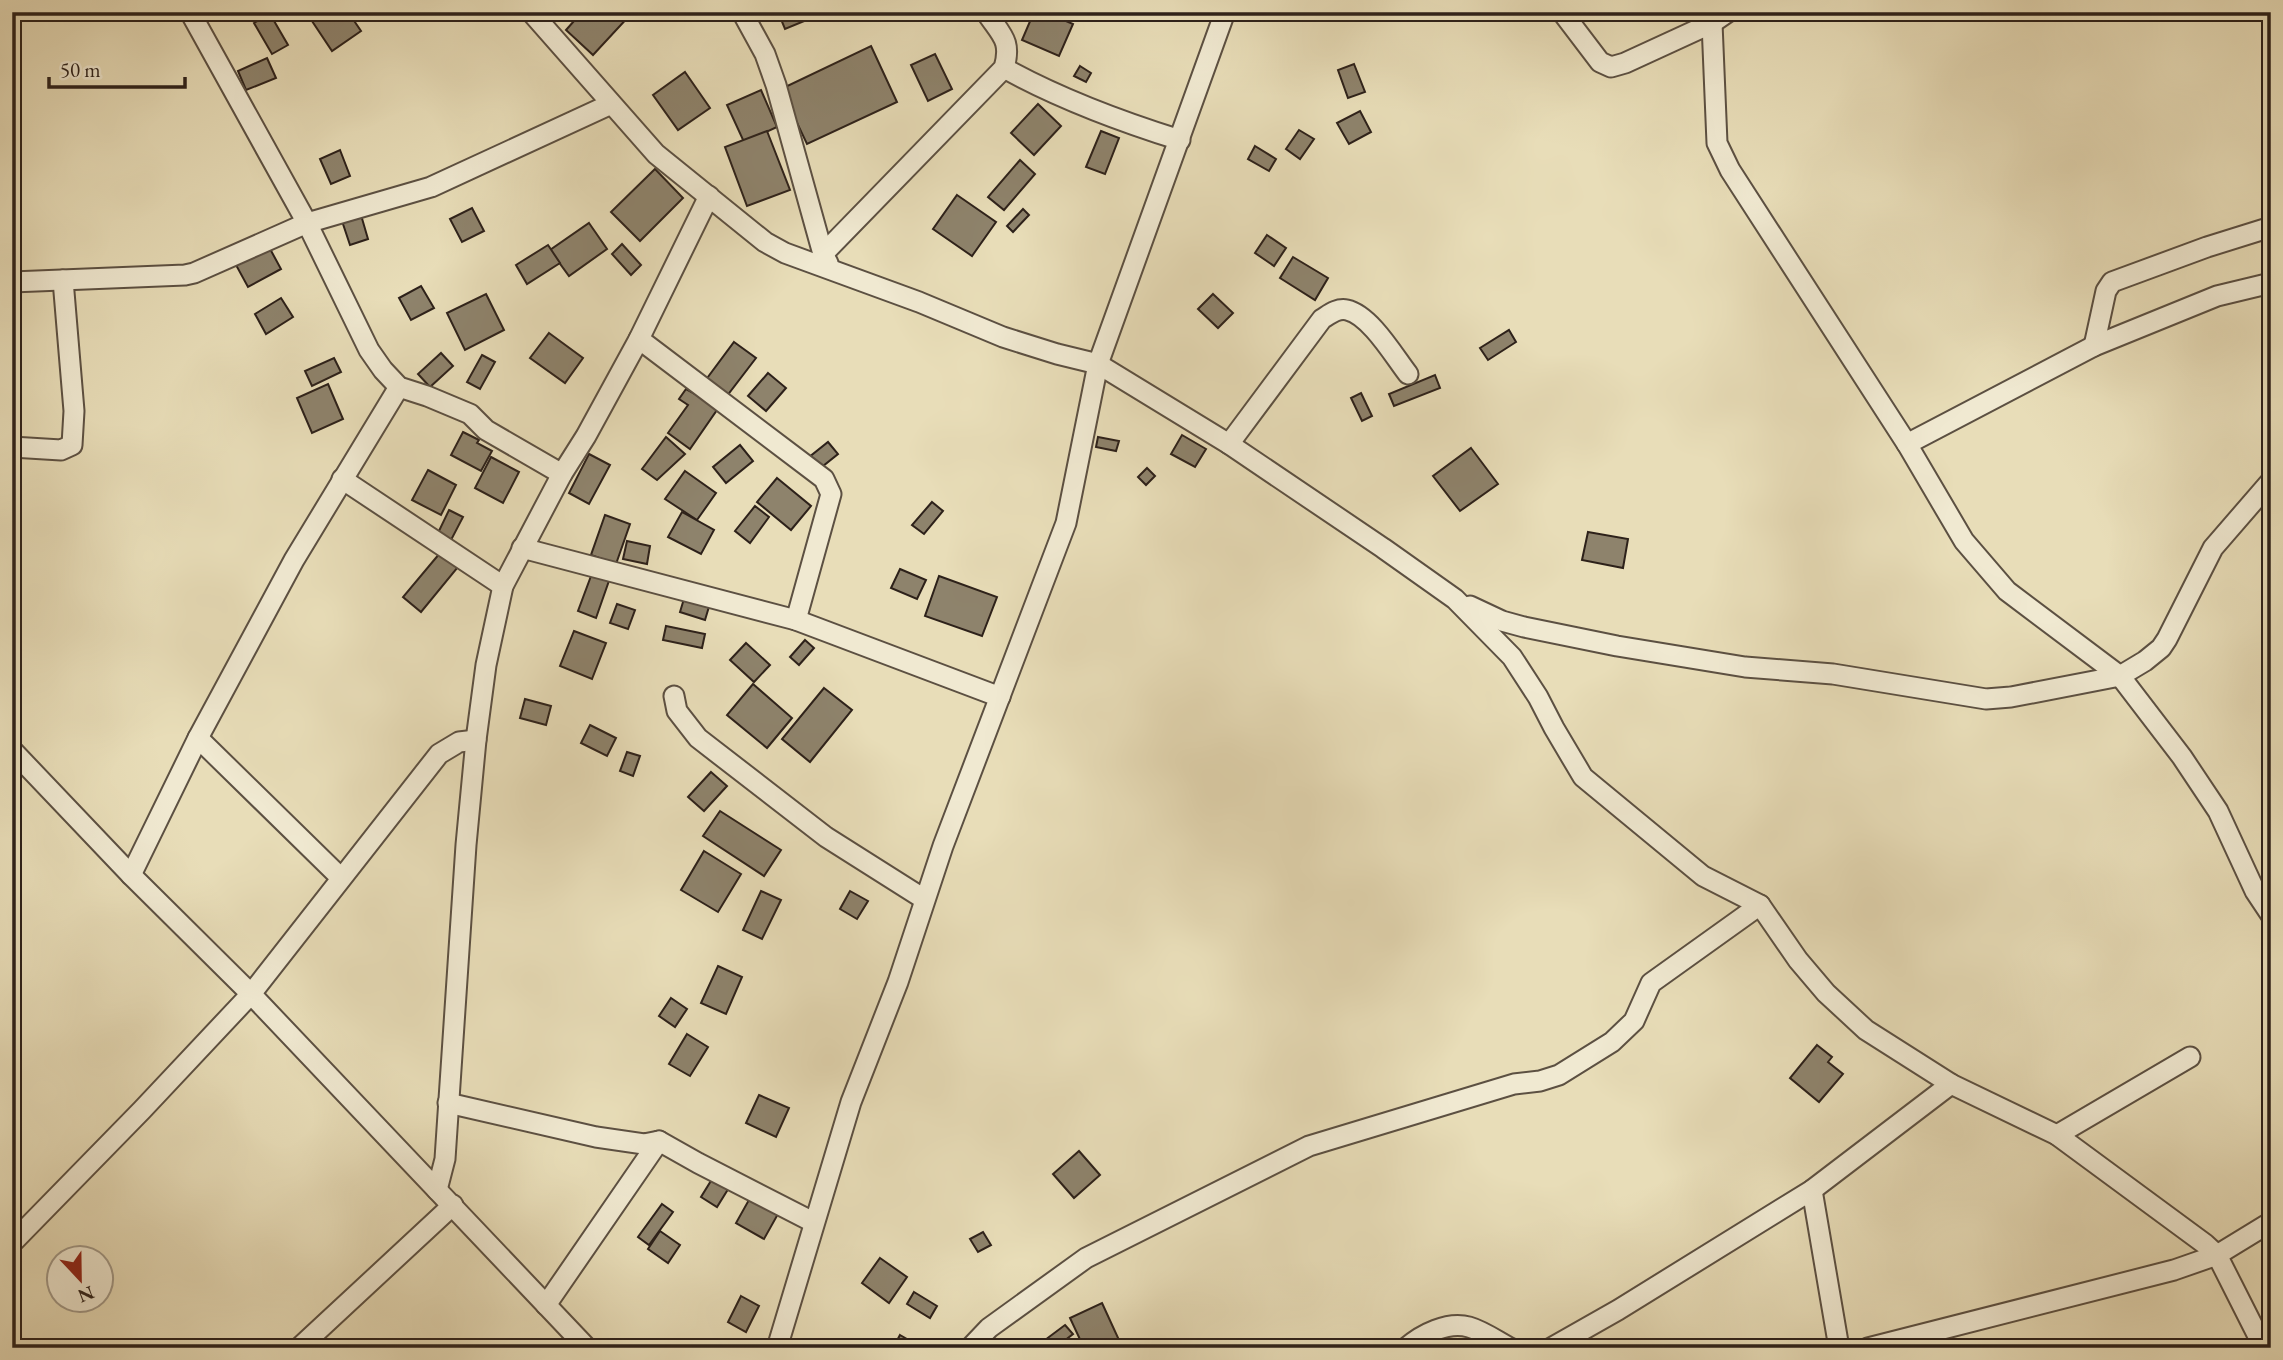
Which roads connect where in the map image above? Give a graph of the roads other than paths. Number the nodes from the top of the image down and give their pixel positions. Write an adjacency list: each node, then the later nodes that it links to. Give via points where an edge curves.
1 (190, 12): 12 (street)
2 (531, 12): 9 (street)
3 (742, 12): 14 (street, via 776,85)
4 (986, 12): 8 (street, via 1007,44)
5 (1225, 12): 10 (street)
6 (1562, 12): 7 (street, via 1600,62 1611,66)
7 (1720, 18): 24 (street, via 1717,143)
8 (1004, 68): 10 (street, via 1121,121); 14 (street)
9 (611, 104): 11 (street, via 656,154); 12 (street, via 431,187)
10 (1180, 140): 20 (street)
11 (709, 196): 14 (street, via 765,242 785,253); 18 (street)
12 (307, 223): 15 (street, via 185,275); 22 (street, via 369,350)
13 (2271, 227): 19 (street, via 2112,282)
14 (828, 262): 20 (street, via 1003,337)
15 (63, 281): 16 (street); 25 (street, via 74,411 72,445 61,450)
16 (12, 282)
17 (2271, 283): 19 (street, via 2217,296)
18 (639, 339): 26 (street); 32 (street, via 824,479 831,494)
19 (2094, 346): 24 (street)
20 (1098, 364): 23 (street); 35 (street, via 1066,523)
21 (1408, 374): 23 (street, via 1363,319 1349,310 1334,311 1322,319)
22 (399, 387): 26 (street, via 470,414 486,430); 27 (street)
23 (1229, 444): 31 (street)
24 (1907, 444): 33 (street, via 1964,541 2007,591)
25 (12, 447)
26 (562, 474): 29 (street)
27 (342, 479): 30 (street); 36 (street)
28 (2271, 481): 33 (street, via 2213,548 2161,648)
29 (522, 548): 30 (street); 32 (street)
30 (503, 586): 37 (street)
31 (1455, 599): 33 (street, via 1502,621 1617,646 1986,699); 42 (street, via 1512,657 1583,777 1703,876)
32 (796, 620): 35 (street)
33 (2120, 676): 43 (street, via 2218,811)
34 (674, 696): 41 (street, via 677,710 698,738 826,836)
35 (1000, 697): 41 (street)
36 (198, 738): 39 (street); 40 (street)
37 (476, 740): 40 (street, via 458,742 439,754); 47 (street)
38 (12, 750): 39 (street)
39 (131, 875): 44 (street)
40 (341, 878): 44 (street)
41 (925, 899): 53 (street, via 850,1102)
42 (1759, 905): 46 (street, via 1826,993 1866,1030); 61 (street, via 1651,983 1634,1021 1584,1062 1540,1081 1514,1084 1310,1146 1086,1258 989,1328)
43 (2269, 910)
44 (251, 994): 51 (street); 55 (street)
45 (2190, 1057): 48 (street)
46 (1951, 1084): 48 (street); 50 (street)
47 (448, 1103): 49 (street, via 596,1137 644,1144); 51 (street, via 445,1159)
48 (2057, 1135): 56 (street)
49 (659, 1141): 53 (street); 57 (street)
50 (1812, 1189): 64 (street); 65 (street)
51 (437, 1190): 52 (street)
52 (453, 1205): 57 (street); 58 (street)
53 (813, 1222): 60 (street)
54 (2271, 1222): 56 (street)
55 (12, 1243)
56 (2217, 1255): 66 (street, via 2079,1296); 67 (street)
57 (546, 1305): 59 (street)
58 (299, 1348)
59 (587, 1348)
60 (777, 1348)
61 (971, 1348)
62 (1406, 1348): 63 (street, via 1437,1330 1458,1326 1470,1327)
63 (1510, 1348)
64 (1551, 1348)
65 (1839, 1348)
66 (1868, 1348)
67 (2264, 1348)

